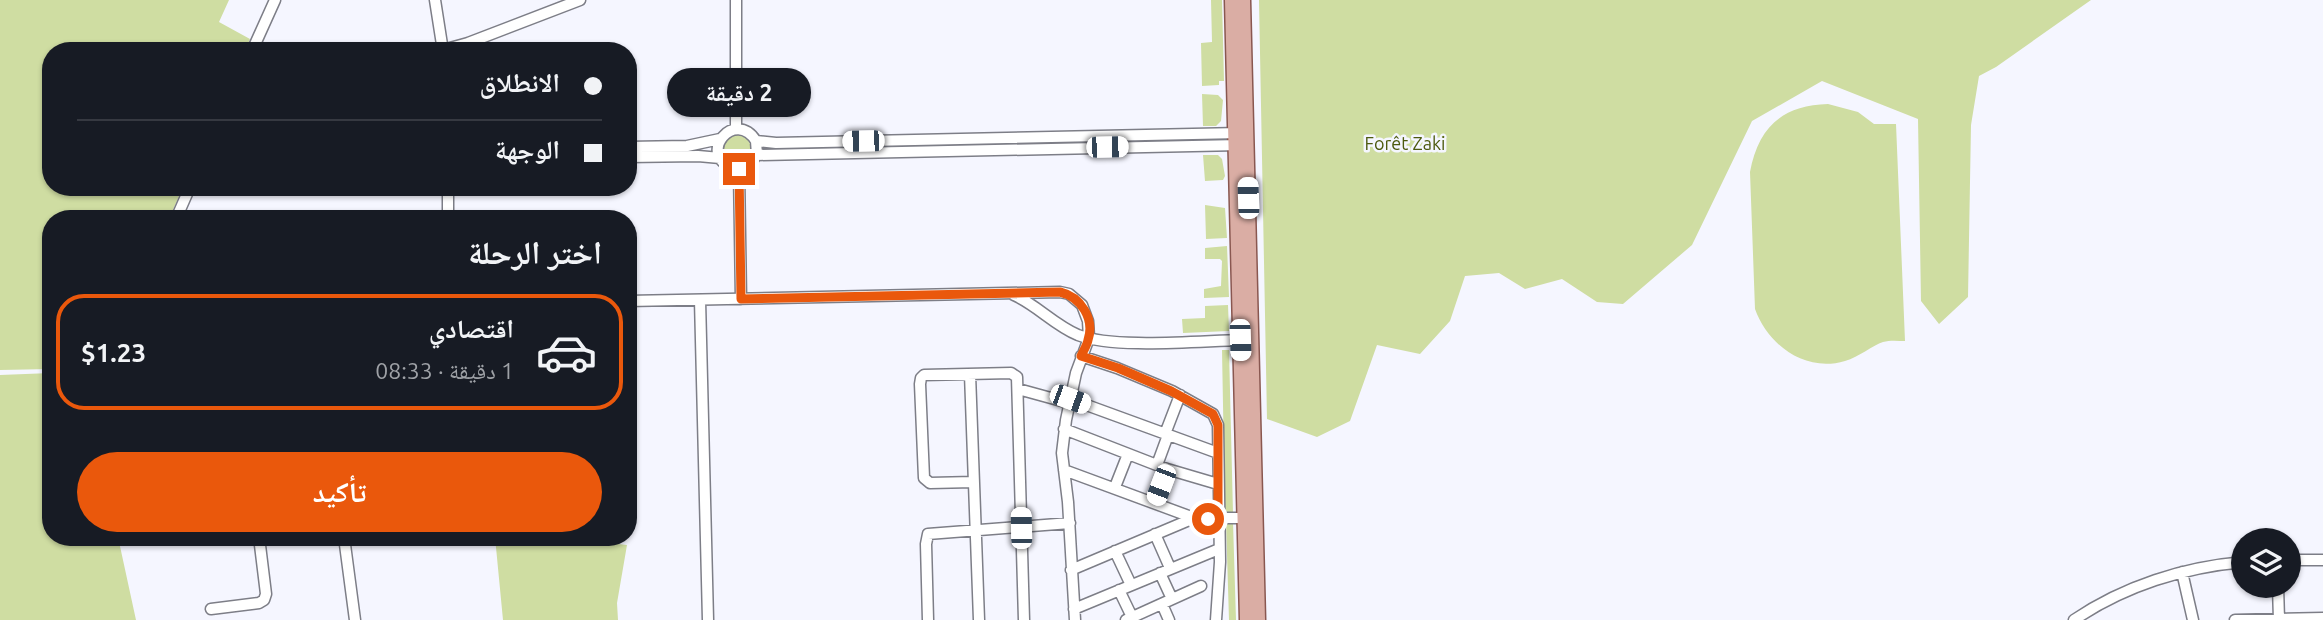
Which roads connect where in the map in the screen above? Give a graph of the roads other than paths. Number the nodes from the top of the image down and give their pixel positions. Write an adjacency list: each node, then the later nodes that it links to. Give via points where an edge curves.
1 (275, 0): 7 (street)
2 (435, 0): 8 (street)
3 (580, 0): 9 (street)
4 (736, 0): 10 (street)
5 (1232, 0): 12 (main road)
6 (1243, 0): 12 (main road)
7 (256, 42)
8 (441, 42)
9 (471, 42)
10 (736, 129): 11 (street); 13 (street, via 748,132)
11 (720, 139): 14 (street, via 687,146); 17 (street)
12 (1241, 139): 13 (street); 15 (street); 24 (main road); 75 (main road)
13 (756, 141): 15 (street)
14 (637, 147)
15 (757, 155): 18 (street, via 750,165)
16 (637, 157): 17 (street)
17 (720, 158): 18 (street)
18 (739, 169): 20 (street)
19 (1008, 293): 20 (street); 23 (street, via 1060,326); 23 (street, via 1069,294 1086,312)
20 (741, 299): 21 (street)
21 (700, 300): 22 (street); 68 (street)
22 (637, 301)
23 (1089, 338): 24 (street); 25 (street)
24 (1240, 340): 40 (main road)
25 (1081, 356): 28 (street); 29 (street)
26 (970, 374): 27 (street, via 1013,373); 36 (street); 36 (street, via 921,377 920,410 927,482)
27 (1018, 389): 29 (street); 44 (street)
28 (1181, 396): 31 (street); 33 (street, via 1215,417)
29 (1070, 401): 30 (street); 31 (street)
30 (1064, 429): 32 (street); 35 (street)
31 (1166, 435): 33 (street); 34 (street)
32 (1128, 453): 34 (street); 38 (street)
33 (1218, 453): 37 (street)
34 (1162, 467): 37 (street); 39 (street)
35 (1064, 470): 38 (street); 43 (street)
36 (974, 482): 45 (street)
37 (1218, 484): 42 (street)
38 (1115, 487): 39 (street)
39 (1154, 502): 41 (street)
40 (1244, 518): 42 (street); 74 (main road)
41 (1197, 519): 42 (street); 46 (street)
42 (1218, 519): 49 (street)
43 (1070, 523): 44 (street); 54 (street)
44 (1021, 528): 45 (street); 71 (street)
45 (976, 530): 69 (street, via 927,535); 70 (street)
46 (1155, 534): 50 (street); 55 (street)
47 (260, 546): 62 (street, via 266,597 259,603)
48 (345, 546): 67 (street)
49 (1219, 548): 55 (street); 73 (street)
50 (1115, 551): 54 (street); 57 (street)
51 (2301, 560): 52 (street)
52 (2323, 560)
53 (2231, 563): 56 (street)
54 (1071, 570): 63 (street)
55 (1165, 571): 57 (street); 61 (street)
56 (2182, 572): 76 (street, via 2122,593); 77 (street)
57 (1130, 585): 59 (street)
58 (1201, 586): 61 (street)
59 (1119, 590): 63 (street); 64 (street)
60 (2278, 598): 66 (street)
61 (1167, 601): 64 (street); 72 (street)
62 (211, 609)
63 (1075, 615)
64 (1129, 618)
65 (2323, 618): 66 (street)
66 (2279, 619): 78 (street)
67 (355, 620)
68 (708, 620)
69 (928, 620)
70 (979, 620)
71 (1024, 620)
72 (1169, 620)
73 (1216, 620)
74 (1247, 620)
75 (1258, 620)
76 (2074, 620)
77 (2193, 620)
78 (2235, 620)

